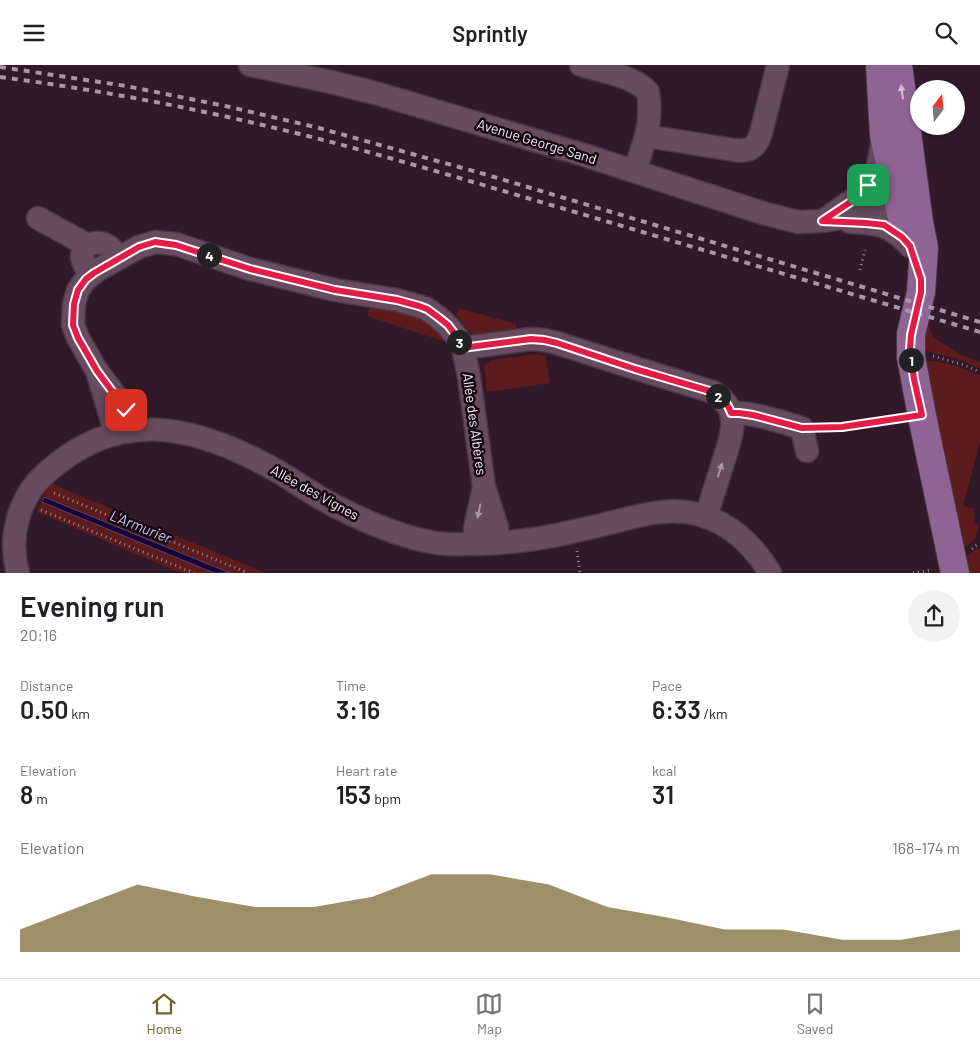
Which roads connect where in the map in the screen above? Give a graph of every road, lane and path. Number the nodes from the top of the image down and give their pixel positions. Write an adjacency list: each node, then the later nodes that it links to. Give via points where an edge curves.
1 (250, 65): 10 (street, Avenue George Sand, via 378,94)
2 (581, 65): 7 (street, via 632,80)
3 (645, 65): 7 (street)
4 (778, 65): 9 (street, via 761,133 748,150)
5 (880, 65): 8 (main road)
6 (898, 65): 11 (main road, one-way to 6)
7 (648, 92): 9 (street, via 650,119)
8 (884, 135): 11 (main road); 13 (street, via 876,172 868,185 855,199)
9 (647, 136): 10 (street)
10 (634, 171): 13 (street, Avenue George Sand, via 788,220)
11 (902, 186): 13 (street, Avenue George Sand, via 882,208 864,215); 15 (main road, via 903,225); 20 (main road, via 924,248)
12 (38, 218): 14 (street)
13 (822, 221): 15 (street, via 884,225)
14 (87, 245): 17 (street, via 106,245); 19 (street, via 82,257)
15 (910, 246): 20 (main road)
16 (865, 250): 18 (path)
17 (118, 258): 19 (street, Allée des Albères); 22 (street, Allée des Albères, via 148,244 165,243 288,279 410,303 427,309 448,325)
18 (860, 270)
19 (91, 275): 27 (street, Allée des Albères, via 75,297 73,325 97,371 126,410)
20 (921, 286): 21 (main road)
21 (912, 337): 23 (path); 25 (main road, via 914,379)
22 (462, 348): 24 (street, via 531,339 557,343 713,392 722,398); 29 (street, Allée des Albères)
23 (980, 372)
24 (731, 413): 26 (street, via 753,415); 32 (street, one-way to 24, via 730,439)
25 (922, 415): 26 (path, via 842,427); 39 (main road)
26 (802, 428): 28 (street)
27 (126, 432): 34 (street, Allée des Vignes, via 171,430 218,443 270,467 372,524 420,540); 35 (street, Allée des Vignes, via 101,438 77,450 37,482 17,522)
28 (807, 451)
29 (484, 487): 33 (street, Allée des Albères, via 497,527); 34 (street, Allée des Albères, one-way to 34, via 475,528)
30 (53, 493): 37 (path)
31 (36, 507): 36 (path)
32 (706, 517): 33 (street, Allée des Vignes, via 676,511 655,513 574,532); 38 (street, Allée des Vignes, via 743,538)
33 (498, 543): 34 (street, Allée des Vignes)
34 (476, 544)
35 (11, 563)
36 (194, 573)
37 (248, 573)
38 (770, 573)
39 (955, 573)

